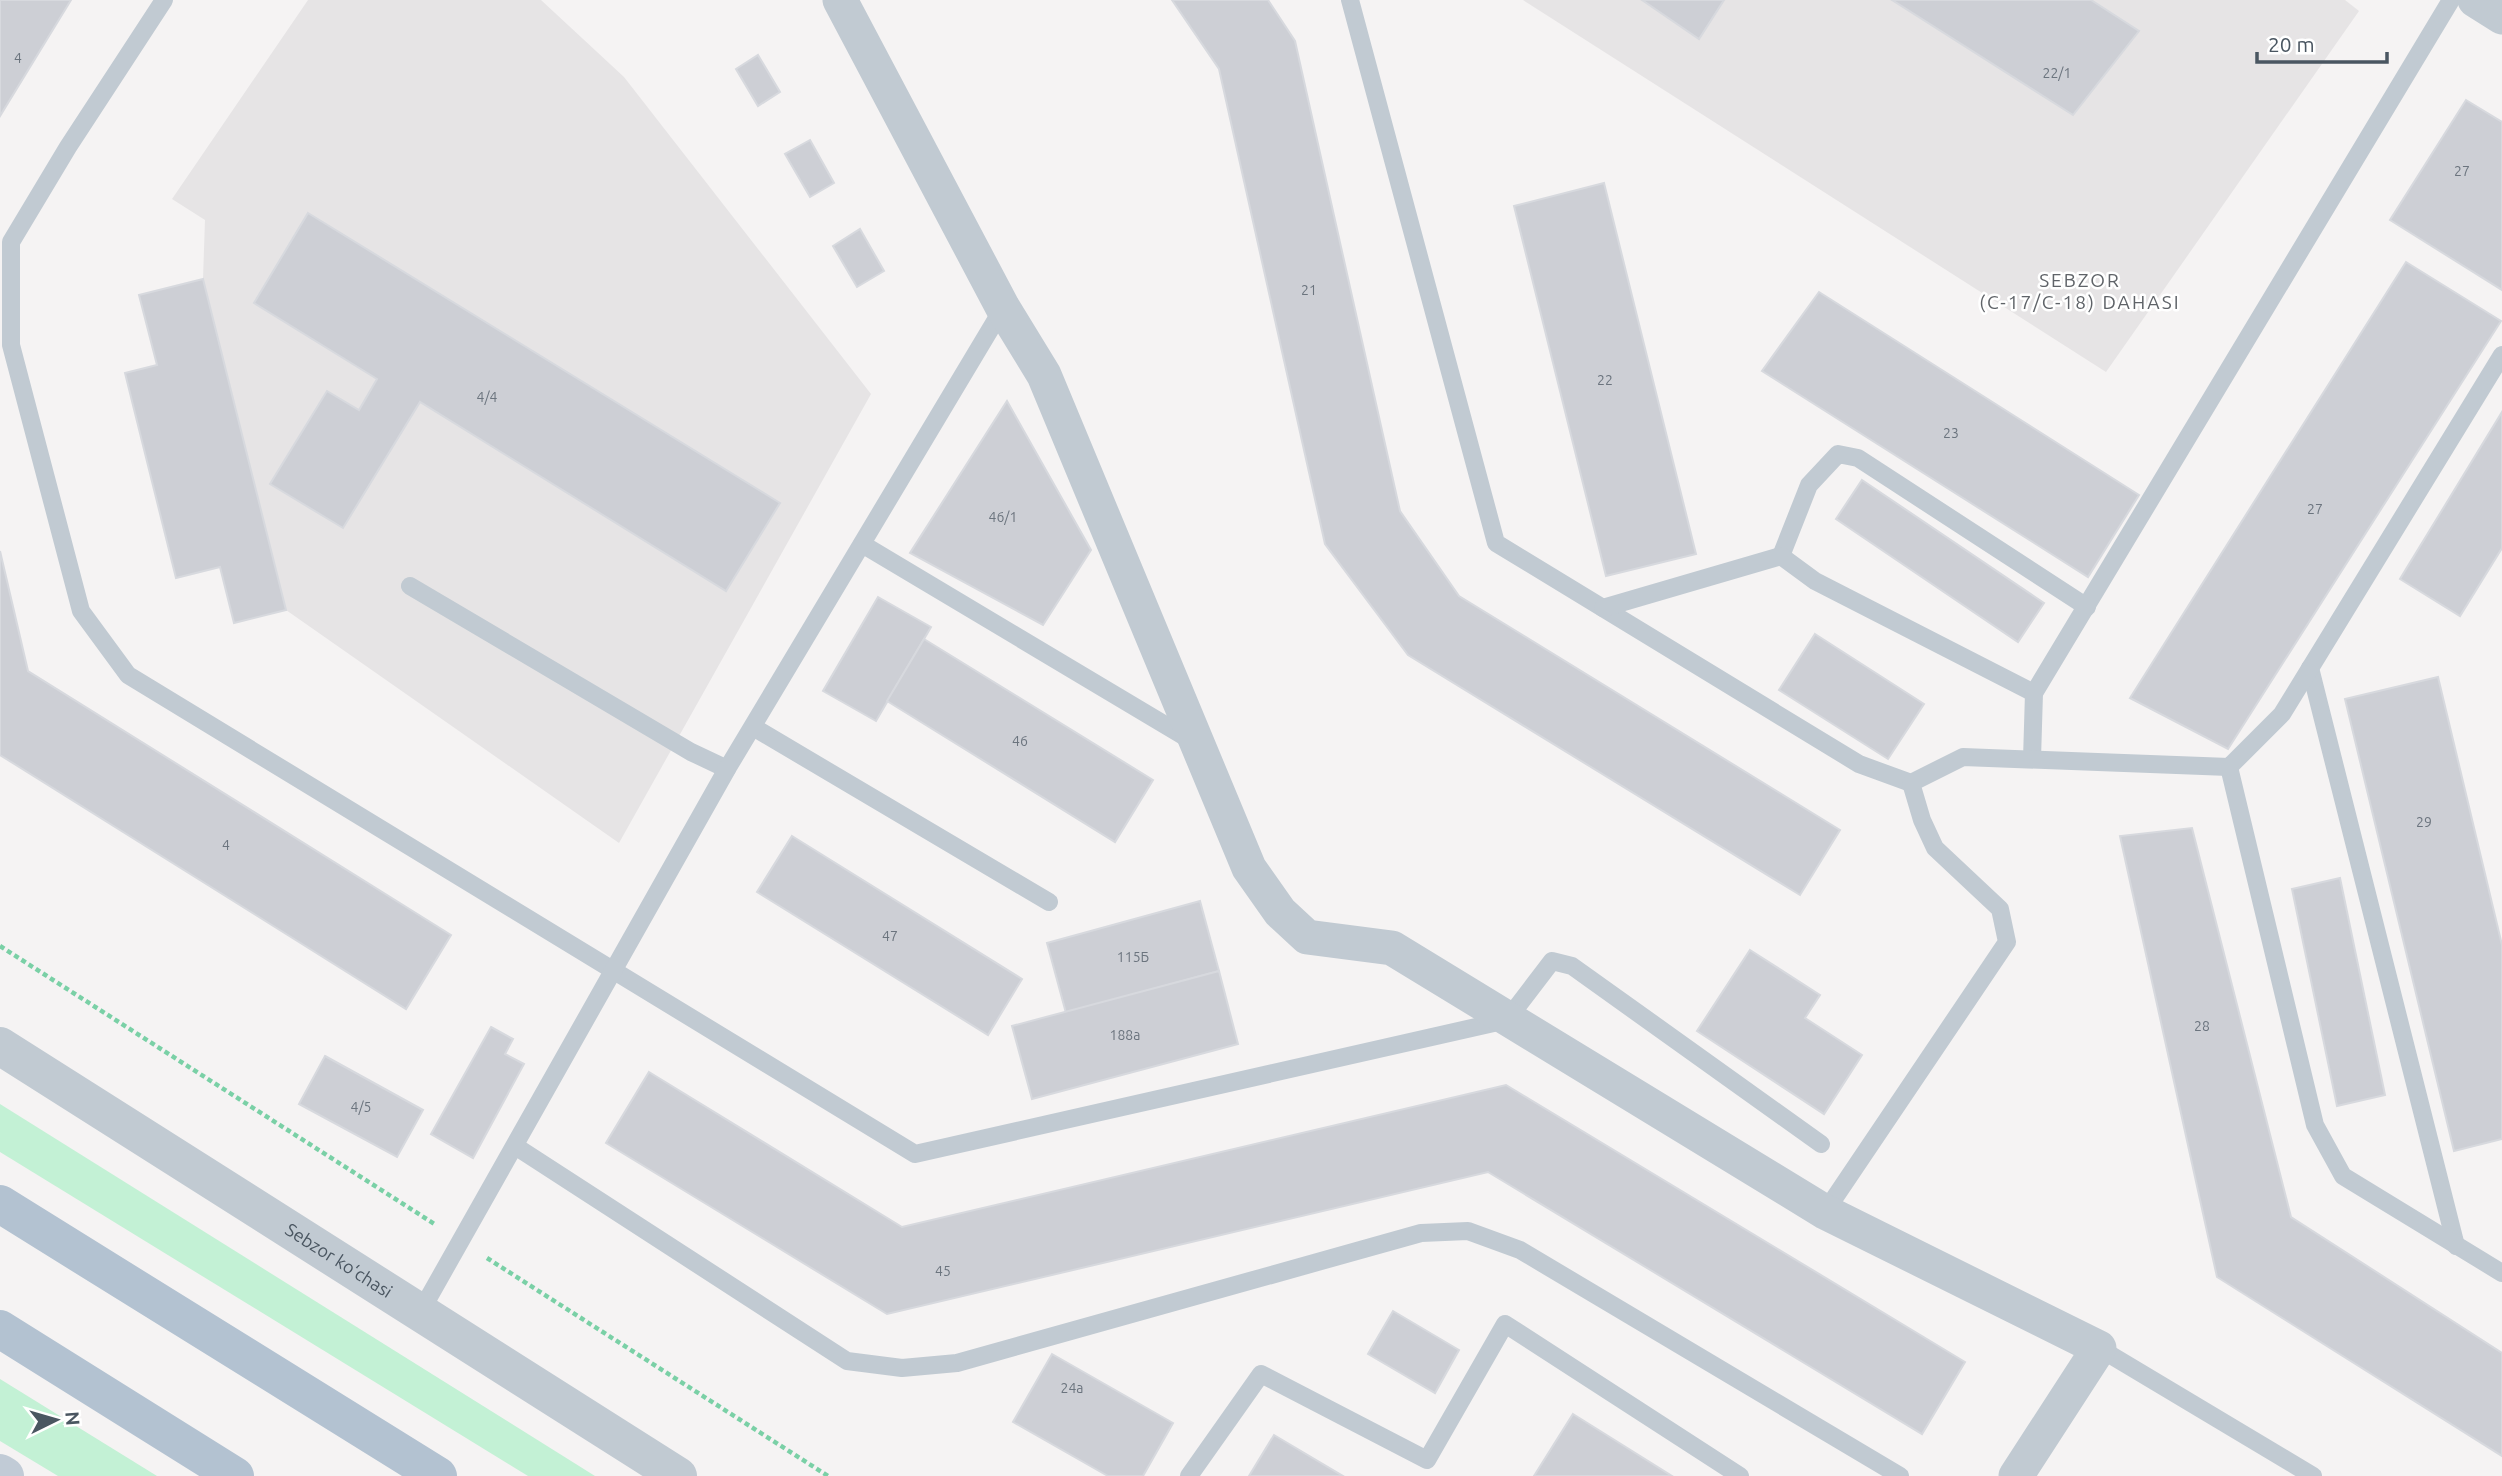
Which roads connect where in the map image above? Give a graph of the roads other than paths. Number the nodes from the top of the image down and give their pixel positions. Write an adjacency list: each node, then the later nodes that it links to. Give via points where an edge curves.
1 (164, 0): 23 (lane, via 10,242 11,345 81,611 128,675)
2 (840, 0): 7 (street)
3 (1350, 0): 13 (lane, via 1496,542)
4 (2451, 0): 12 (lane)
5 (2475, 0): 6 (street)
6 (2502, 17)
7 (1003, 308): 9 (lane); 17 (street, via 1044,375)
8 (2502, 355): 14 (lane)
9 (862, 544): 16 (lane); 17 (lane)
10 (1781, 556): 12 (lane, via 1809,485 1838,454 1857,458); 13 (lane); 15 (lane, via 1815,581)
11 (410, 586): 20 (lane)
12 (2087, 607): 15 (lane)
13 (1604, 608): 21 (lane, via 1859,764)
14 (2310, 668): 19 (lane, via 2282,713); 30 (lane)
15 (2034, 693): 18 (lane)
16 (753, 727): 20 (lane); 22 (lane)
17 (1198, 745): 24 (street, via 1249,868 1280,912 1307,937 1392,948)
18 (2032, 759): 19 (lane); 21 (lane, via 1963,757)
19 (2229, 767): 30 (lane, via 2315,1125 2343,1176)
20 (727, 769): 23 (lane)
21 (1911, 783): 29 (lane, via 1935,848 2000,909 2007,942)
22 (1049, 902)
23 (612, 971): 24 (lane, via 915,1154); 27 (lane)
24 (1507, 1020): 26 (lane, via 1552,961 1572,966); 29 (street)
25 (0, 1046): 32 (street, Sebzor ko‘chasi)
26 (1821, 1144)
27 (515, 1146): 32 (lane); 42 (lane, via 847,1361 902,1368 957,1363 1421,1233 1468,1231 1520,1250)
28 (0, 1204): 38 (main road)
29 (1825, 1212): 34 (street)
30 (2456, 1246): 31 (lane)
31 (2502, 1273)
32 (421, 1311): 39 (street, Sebzor ko‘chasi)
33 (0, 1329): 37 (main road)
34 (2099, 1348): 43 (street); 44 (lane)
35 (0, 1473): 36 (main road)
36 (5, 1476)
37 (235, 1476)
38 (438, 1476)
39 (678, 1476)
40 (1189, 1476): 41 (lane, via 1261,1374 1427,1460 1505,1324)
41 (1740, 1476)
42 (1900, 1476)
43 (2015, 1476)
44 (2313, 1476)

